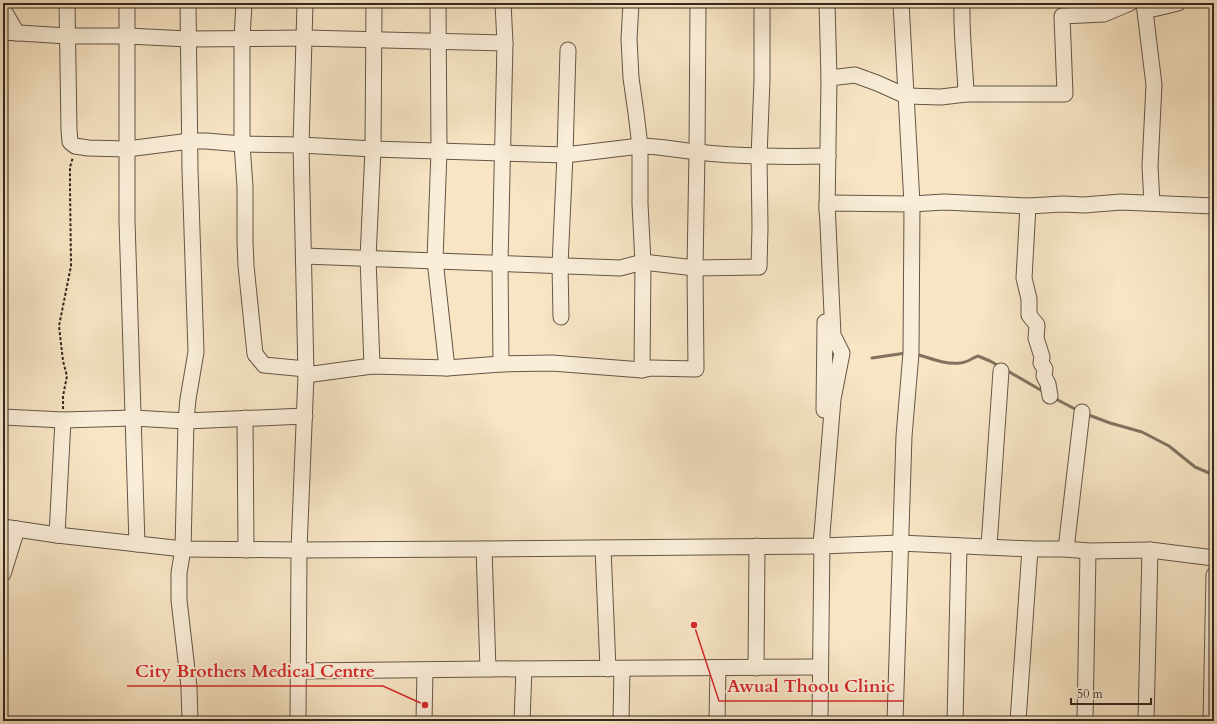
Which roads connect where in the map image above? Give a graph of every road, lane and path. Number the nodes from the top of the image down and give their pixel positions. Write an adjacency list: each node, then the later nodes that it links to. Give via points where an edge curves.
1 (67, 3): 21 (street)
2 (127, 3): 22 (street)
3 (188, 3): 25 (street)
4 (244, 3): 23 (street)
5 (305, 3): 24 (street)
6 (374, 3): 26 (street)
7 (438, 3): 27 (street)
8 (503, 3): 28 (street)
9 (630, 3): 37 (street, via 631,78)
10 (698, 3): 41 (street)
11 (762, 3): 45 (street)
12 (827, 3): 30 (street)
13 (901, 3): 32 (street)
14 (962, 3): 31 (street, via 961,28)
15 (1130, 3): 18 (street)
16 (1144, 3): 17 (street, via 1147,7 1153,8); 47 (street, via 1154,85 1150,166)
17 (1178, 3)
18 (1103, 8): 31 (street, via 1062,16 1065,94)
19 (3, 9): 20 (street)
20 (10, 32): 21 (street)
21 (67, 36): 22 (street); 36 (street, via 69,130 70,142)
22 (128, 36): 25 (street); 38 (street)
23 (242, 38): 24 (street); 25 (street); 34 (street)
24 (305, 38): 26 (street); 35 (street)
25 (188, 39): 33 (street)
26 (374, 40): 27 (street); 39 (street)
27 (438, 40): 28 (street); 40 (street)
28 (505, 43): 42 (street)
29 (568, 50): 43 (street)
30 (829, 78): 32 (street, via 854,74); 44 (street)
31 (966, 94): 32 (street, via 940,97)
32 (906, 96): 48 (street)
33 (190, 142): 34 (street); 38 (street); 72 (street, via 196,352)
34 (242, 144): 35 (street); 64 (street, via 246,266 255,354 264,365)
35 (301, 145): 39 (street); 51 (street)
36 (75, 146): 38 (street); 71 (path, via 70,168 71,266 60,326 66,376)
37 (640, 146): 41 (street); 43 (street); 54 (street)
38 (127, 149): 69 (street)
39 (373, 149): 40 (street); 52 (street)
40 (439, 151): 42 (street); 53 (street)
41 (697, 152): 45 (street); 57 (street)
42 (503, 153): 43 (street); 55 (street)
43 (565, 155): 56 (street)
44 (828, 156): 45 (street); 46 (street)
45 (759, 157): 57 (street, via 759,267)
46 (827, 203): 48 (street); 78 (street)
47 (1152, 203): 49 (street); 50 (street)
48 (912, 204): 49 (street, via 944,202); 75 (street, via 911,353 904,436)
49 (1028, 206): 65 (street, via 1024,278 1029,299 1029,315 1037,325 1036,338)
50 (1214, 206)
51 (304, 256): 52 (street); 64 (street)
52 (368, 258): 53 (street); 60 (street)
53 (435, 260): 55 (street); 61 (street)
54 (643, 262): 56 (street, via 620,268); 57 (street); 62 (street)
55 (500, 263): 56 (street); 59 (street)
56 (560, 265): 58 (street)
57 (695, 268): 62 (street, via 696,369)
58 (561, 317)
59 (502, 364): 61 (street); 62 (street, via 552,363)
60 (372, 366): 61 (street); 64 (street)
61 (446, 368)
62 (642, 370)
63 (1001, 371): 80 (street)
64 (306, 372): 67 (street)
65 (1050, 396)
66 (1082, 412): 85 (street)
67 (305, 416): 70 (street); 87 (street)
68 (3, 417): 71 (street)
69 (133, 418): 71 (street); 72 (street); 76 (street)
70 (245, 418): 72 (street); 86 (street)
71 (63, 420): 74 (street)
72 (186, 421): 82 (street)
73 (10, 528): 74 (street); 91 (street)
74 (57, 535): 76 (street)
75 (900, 543): 78 (street); 79 (street); 108 (street)
76 (137, 544): 82 (street)
77 (757, 546): 78 (street); 81 (street); 96 (street)
78 (822, 546): 93 (street)
79 (960, 546): 80 (street); 109 (street)
80 (988, 546): 84 (street)
81 (604, 548): 83 (street); 98 (street)
82 (183, 549): 86 (street); 101 (street, via 179,573 179,600 189,687)
83 (484, 549): 87 (street); 94 (street)
84 (1030, 549): 85 (street); 110 (street)
85 (1066, 549): 89 (street)
86 (246, 550): 87 (street)
87 (299, 550): 100 (street)
88 (1150, 550): 89 (street); 90 (street); 112 (street)
89 (1088, 551): 111 (street)
90 (1214, 558)
91 (3, 574)
92 (1214, 575): 113 (street)
93 (820, 667): 96 (street); 107 (street)
94 (488, 668): 97 (street); 99 (street)
95 (718, 668): 96 (street); 98 (street); 106 (street)
96 (756, 668)
97 (524, 669): 98 (street); 104 (street)
98 (615, 669): 105 (street)
99 (425, 670): 100 (street); 103 (street)
100 (298, 671): 102 (street)
101 (190, 721)
102 (298, 721)
103 (424, 721)
104 (522, 721)
105 (621, 721)
106 (717, 721)
107 (820, 721)
108 (895, 721)
109 (955, 721)
110 (1018, 721)
111 (1085, 721)
112 (1146, 721)
113 (1211, 721)

